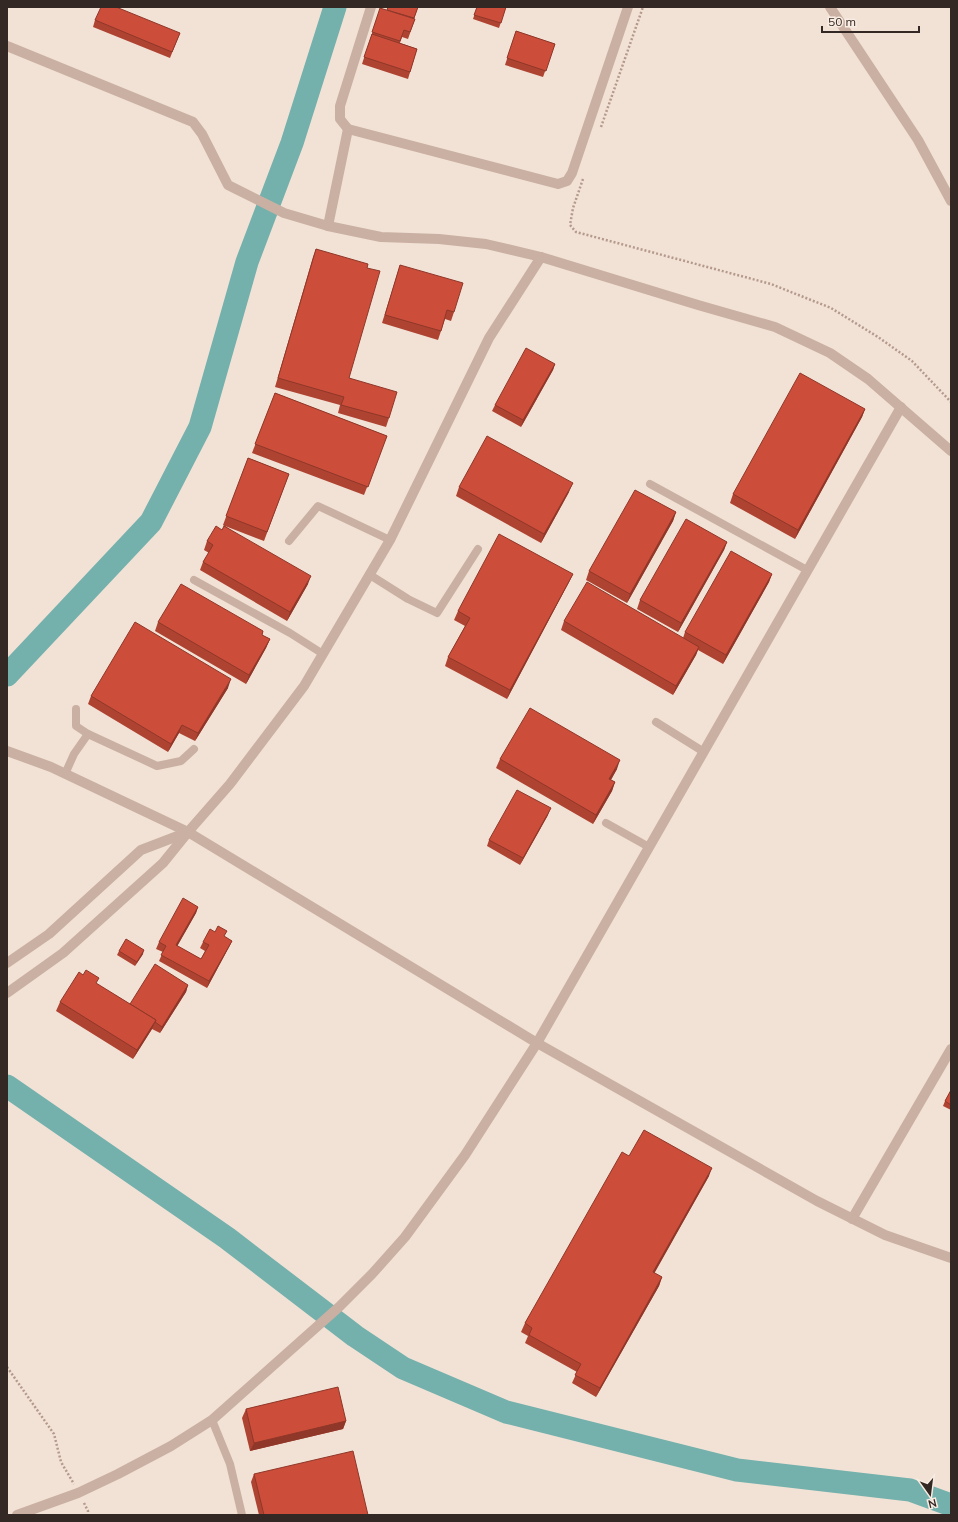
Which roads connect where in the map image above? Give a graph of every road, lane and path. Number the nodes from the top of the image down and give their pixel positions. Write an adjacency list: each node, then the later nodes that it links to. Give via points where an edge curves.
1 (371, 7): 6 (street, via 340,106 340,119)
2 (628, 7): 6 (street, via 572,173 566,181 558,184)
3 (643, 7): 7 (path)
4 (830, 7): 9 (street, via 918,140)
5 (7, 46): 10 (street, via 193,122 202,134 228,185 284,213)
6 (348, 129): 10 (street)
7 (599, 134)
8 (583, 178): 12 (path, via 570,225 576,232 771,284 831,308 912,361)
9 (951, 201)
10 (328, 226): 11 (street, via 381,237 486,244)
11 (541, 257): 13 (street, via 776,327 830,353 868,379); 16 (street, via 489,338)
12 (951, 402)
13 (900, 407): 14 (street); 19 (street)
14 (951, 451)
15 (650, 484): 19 (lane)
16 (390, 540): 17 (lane, via 318,506); 20 (street)
17 (289, 541)
18 (478, 549): 20 (lane, via 437,613 408,599)
19 (807, 570): 28 (street)
20 (370, 575): 22 (street)
21 (194, 580): 22 (lane)
22 (323, 654): 31 (street, via 304,686 230,784)
23 (76, 709): 25 (lane, via 76,726)
24 (656, 722): 28 (lane)
25 (88, 734): 26 (lane, via 157,766 181,760); 29 (lane, via 74,754)
26 (194, 749)
27 (7, 751): 29 (street)
28 (704, 752): 32 (street)
29 (65, 774): 31 (street)
30 (606, 823): 32 (lane)
31 (188, 832): 33 (street, via 140,850 49,934); 34 (street, via 163,863 63,953); 35 (street)
32 (649, 847): 35 (street)
33 (7, 963)
34 (7, 993)
35 (537, 1043): 37 (street); 40 (street, via 466,1154 405,1236 339,1307)
36 (951, 1049): 37 (street)
37 (852, 1219): 38 (street, via 885,1235)
38 (951, 1258)
39 (7, 1367): 41 (path, via 54,1434 61,1462)
40 (212, 1420): 41 (street, via 171,1446); 44 (lane, via 230,1464)
41 (78, 1492): 42 (street); 43 (path)
42 (17, 1515)
43 (88, 1515)
44 (242, 1515)

